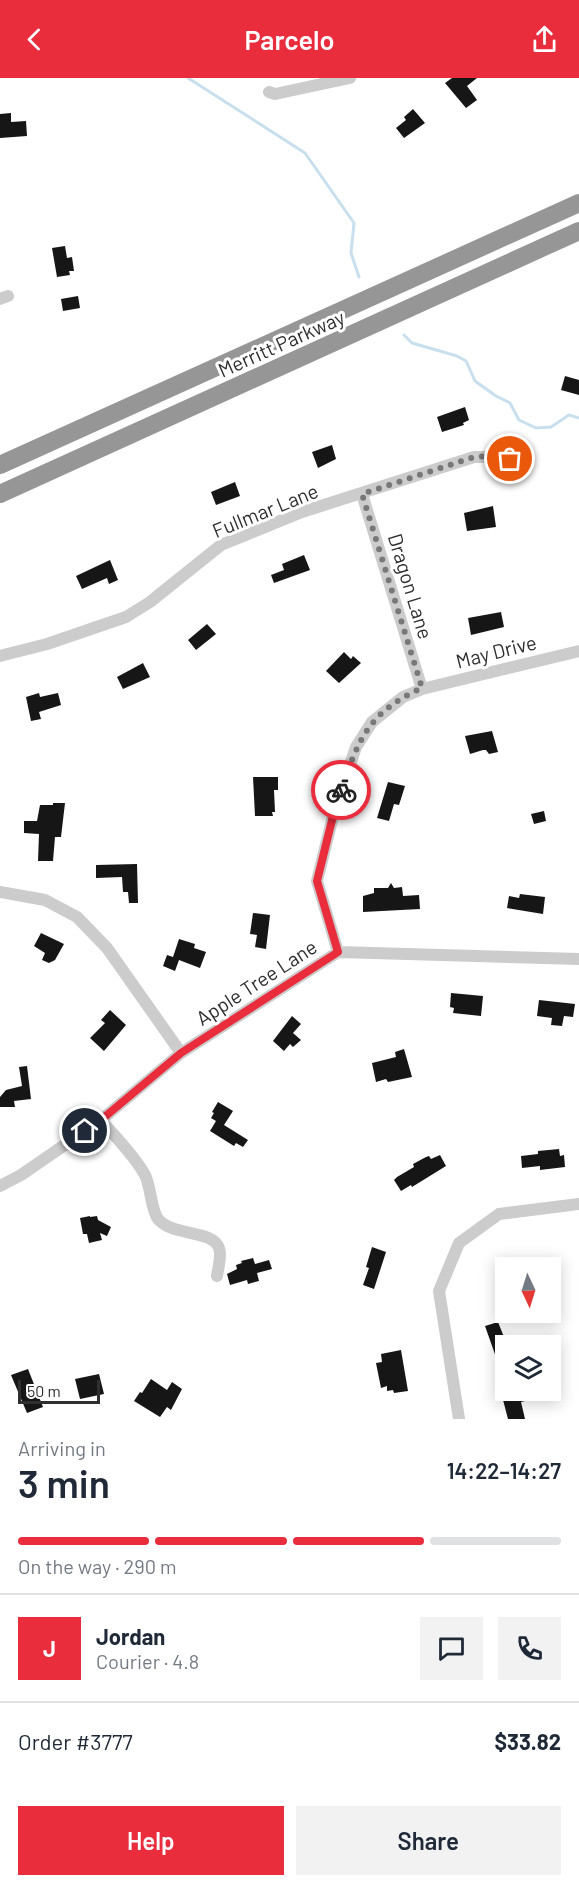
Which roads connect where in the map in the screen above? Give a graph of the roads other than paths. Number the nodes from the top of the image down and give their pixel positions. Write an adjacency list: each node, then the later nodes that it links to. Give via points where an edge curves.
1 (350, 78): 2 (street)
2 (269, 92)
3 (579, 197): 5 (highway)
4 (579, 203): 5 (highway, Merritt Parkway)
5 (544, 219): 8 (highway, Merritt Parkway)
6 (579, 231): 9 (highway, Merritt Parkway)
7 (528, 460): 10 (street, Fullmar Lane, via 474,457)
8 (0, 465)
9 (0, 494)
10 (362, 494): 12 (street, Fullmar Lane, via 302,512 221,545 150,603 126,617); 13 (street, Dragon Lane)
11 (579, 651): 13 (street, May Drive)
12 (0, 656)
13 (422, 688): 15 (street, May Drive, via 403,697 372,722 356,747 334,812 317,881)
14 (0, 892): 17 (street, via 45,900 76,917 107,948)
15 (338, 952): 16 (street, Apple Tree Lane); 17 (street, Apple Tree Lane)
16 (579, 959)
17 (181, 1053): 18 (street, Apple Tree Lane)
18 (101, 1120): 19 (street, Apple Tree Lane); 21 (street, via 144,1174 158,1219 215,1242 220,1254)
19 (0, 1186)
20 (579, 1204): 22 (street, via 499,1214 459,1243 439,1291)
21 (216, 1276)
22 (459, 1419)

